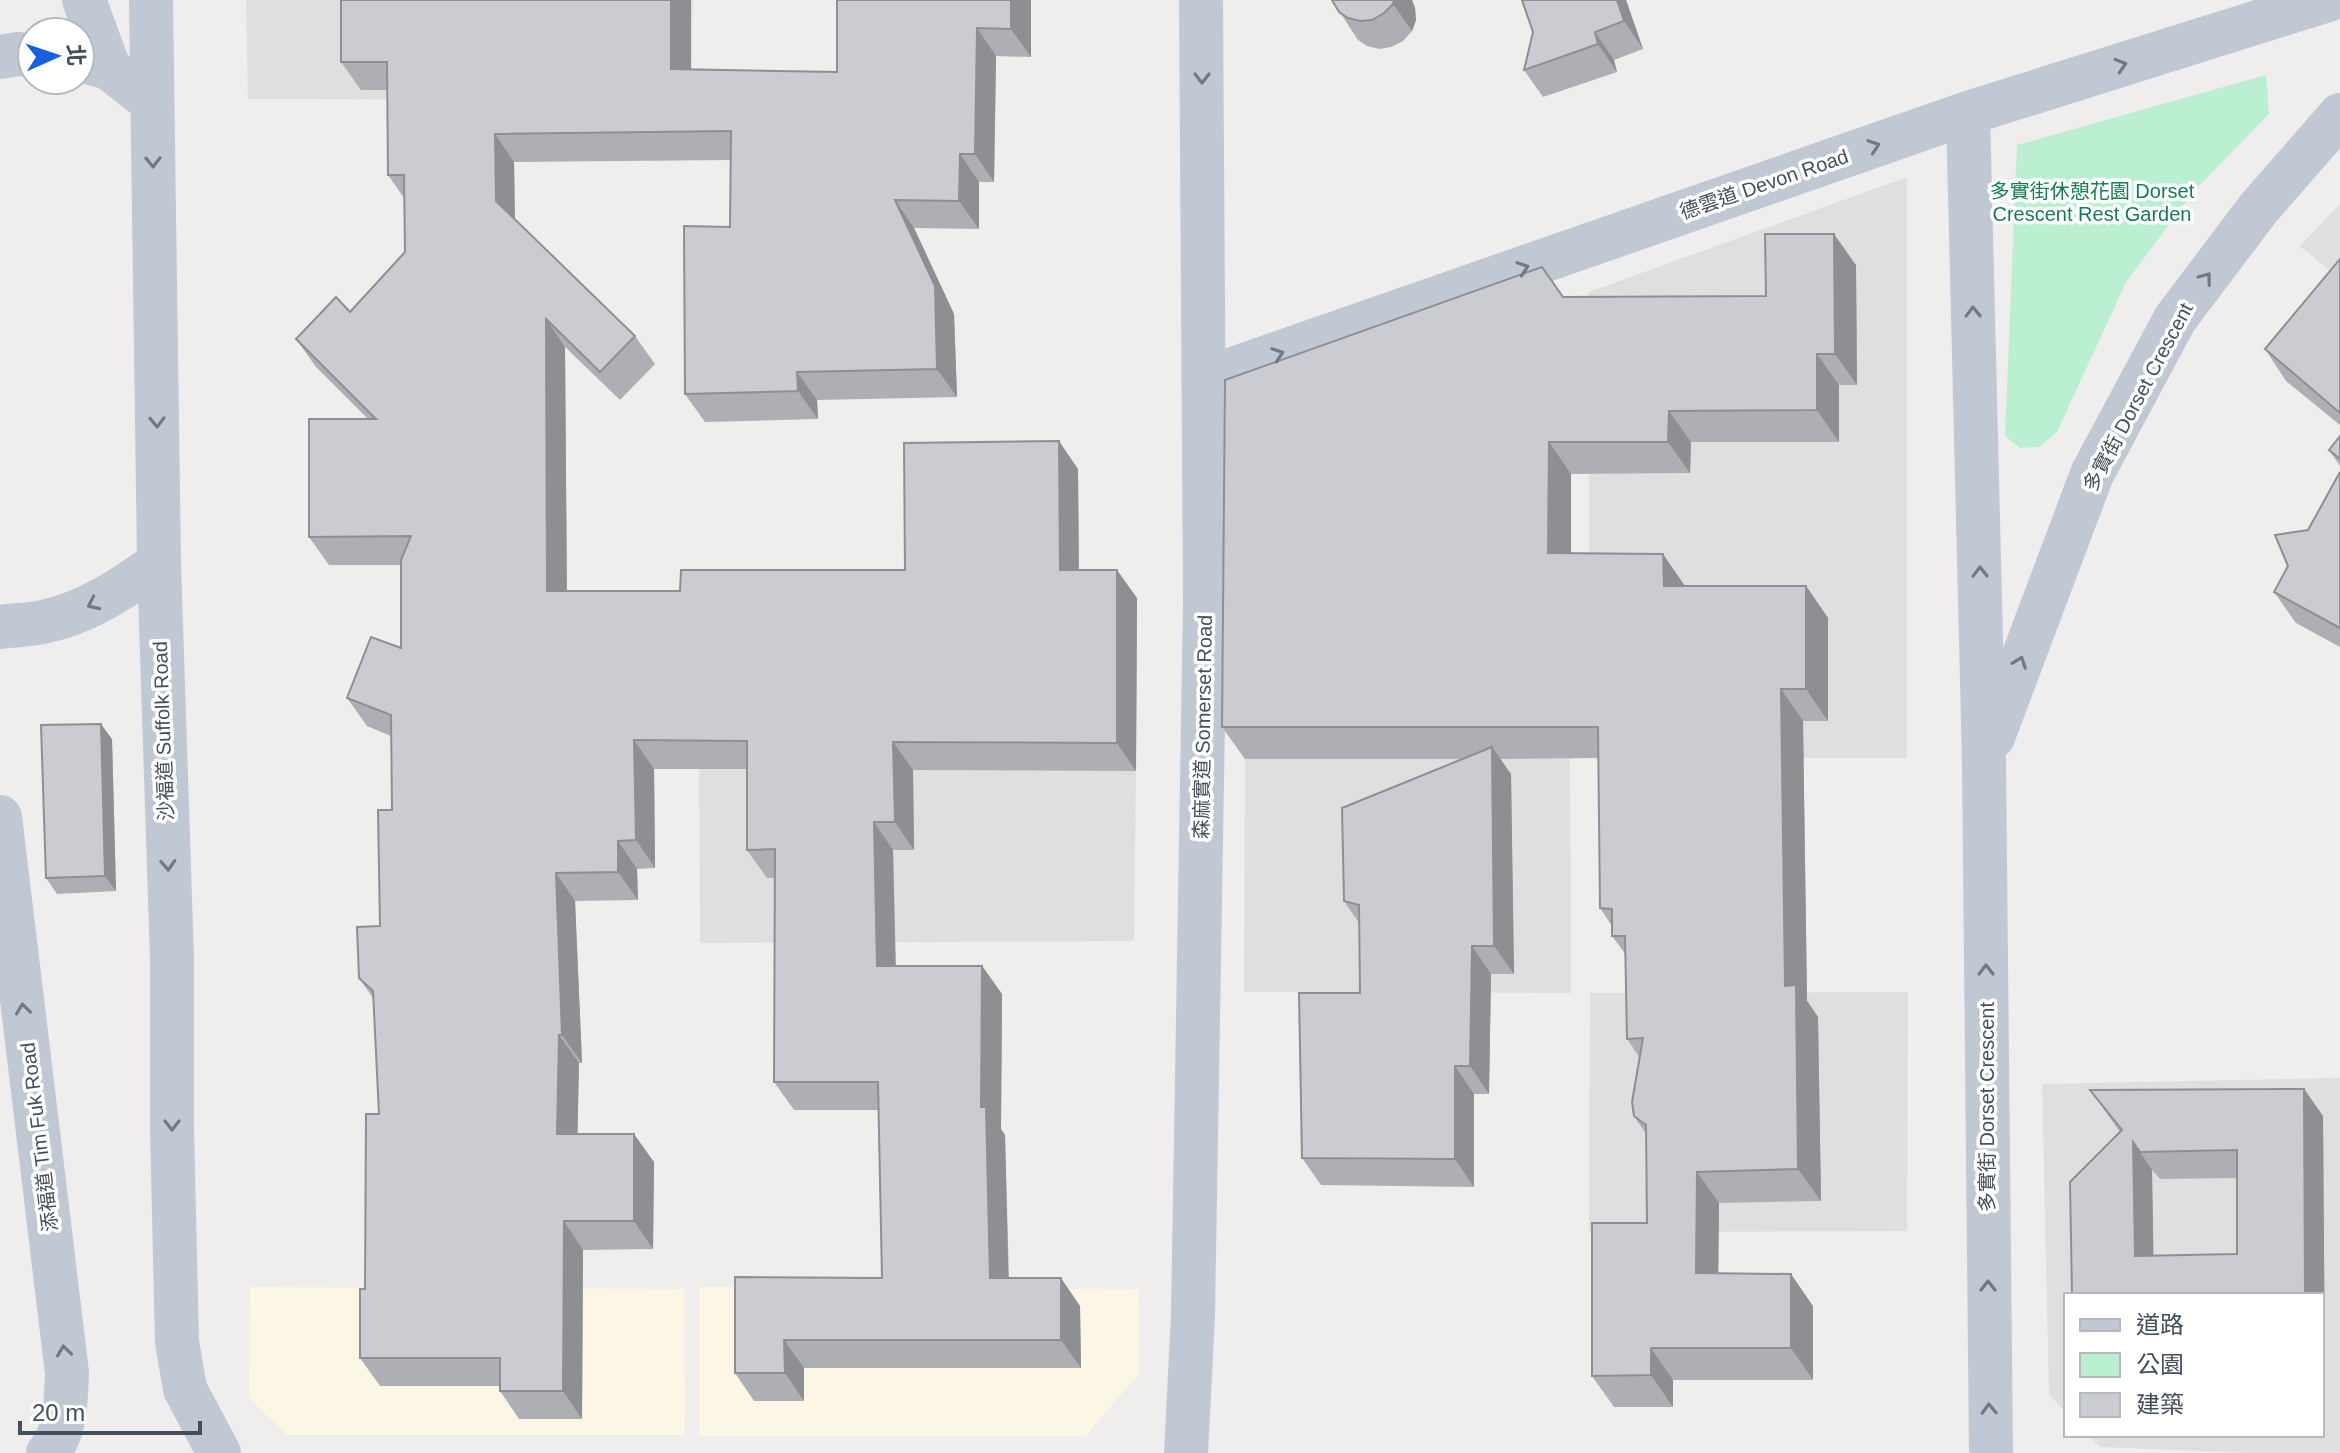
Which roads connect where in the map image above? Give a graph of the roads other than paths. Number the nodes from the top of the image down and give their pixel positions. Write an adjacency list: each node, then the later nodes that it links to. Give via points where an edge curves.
1 (151, 0): 5 (street, 沙福道 Suffolk Road)
2 (1201, 0): 8 (street, 森麻實道 Somerset Road, one-way to 8)
3 (2328, 0): 6 (street, 德雲道 Devon Road, one-way to 3)
4 (96, 65): 5 (street)
5 (152, 102): 9 (street, 沙福道 Suffolk Road, one-way to 9)
6 (1968, 113): 8 (street, 德雲道 Devon Road, one-way to 6); 11 (street, 多實街 Dorset Crescent, one-way to 6)
7 (2340, 115): 11 (street, 多實街 Dorset Crescent, one-way to 7, via 2092,474 2175,319 2258,209)
8 (1204, 379): 15 (street, 森麻實道 Somerset Road, via 1205,603)
9 (159, 563): 10 (street, one-way to 10, via 84,609 45,622); 14 (street, 沙福道 Suffolk Road, one-way to 14, via 177,1342 185,1389)
10 (0, 627)
11 (1984, 762): 16 (street, 多實街 Dorset Crescent, one-way to 11)
12 (0, 817): 13 (street, 添福道 Tim Fuk Road, one-way to 12, via 65,1410 67,1373)
13 (48, 1453)
14 (219, 1453)
15 (1186, 1453)
16 (1991, 1453)

